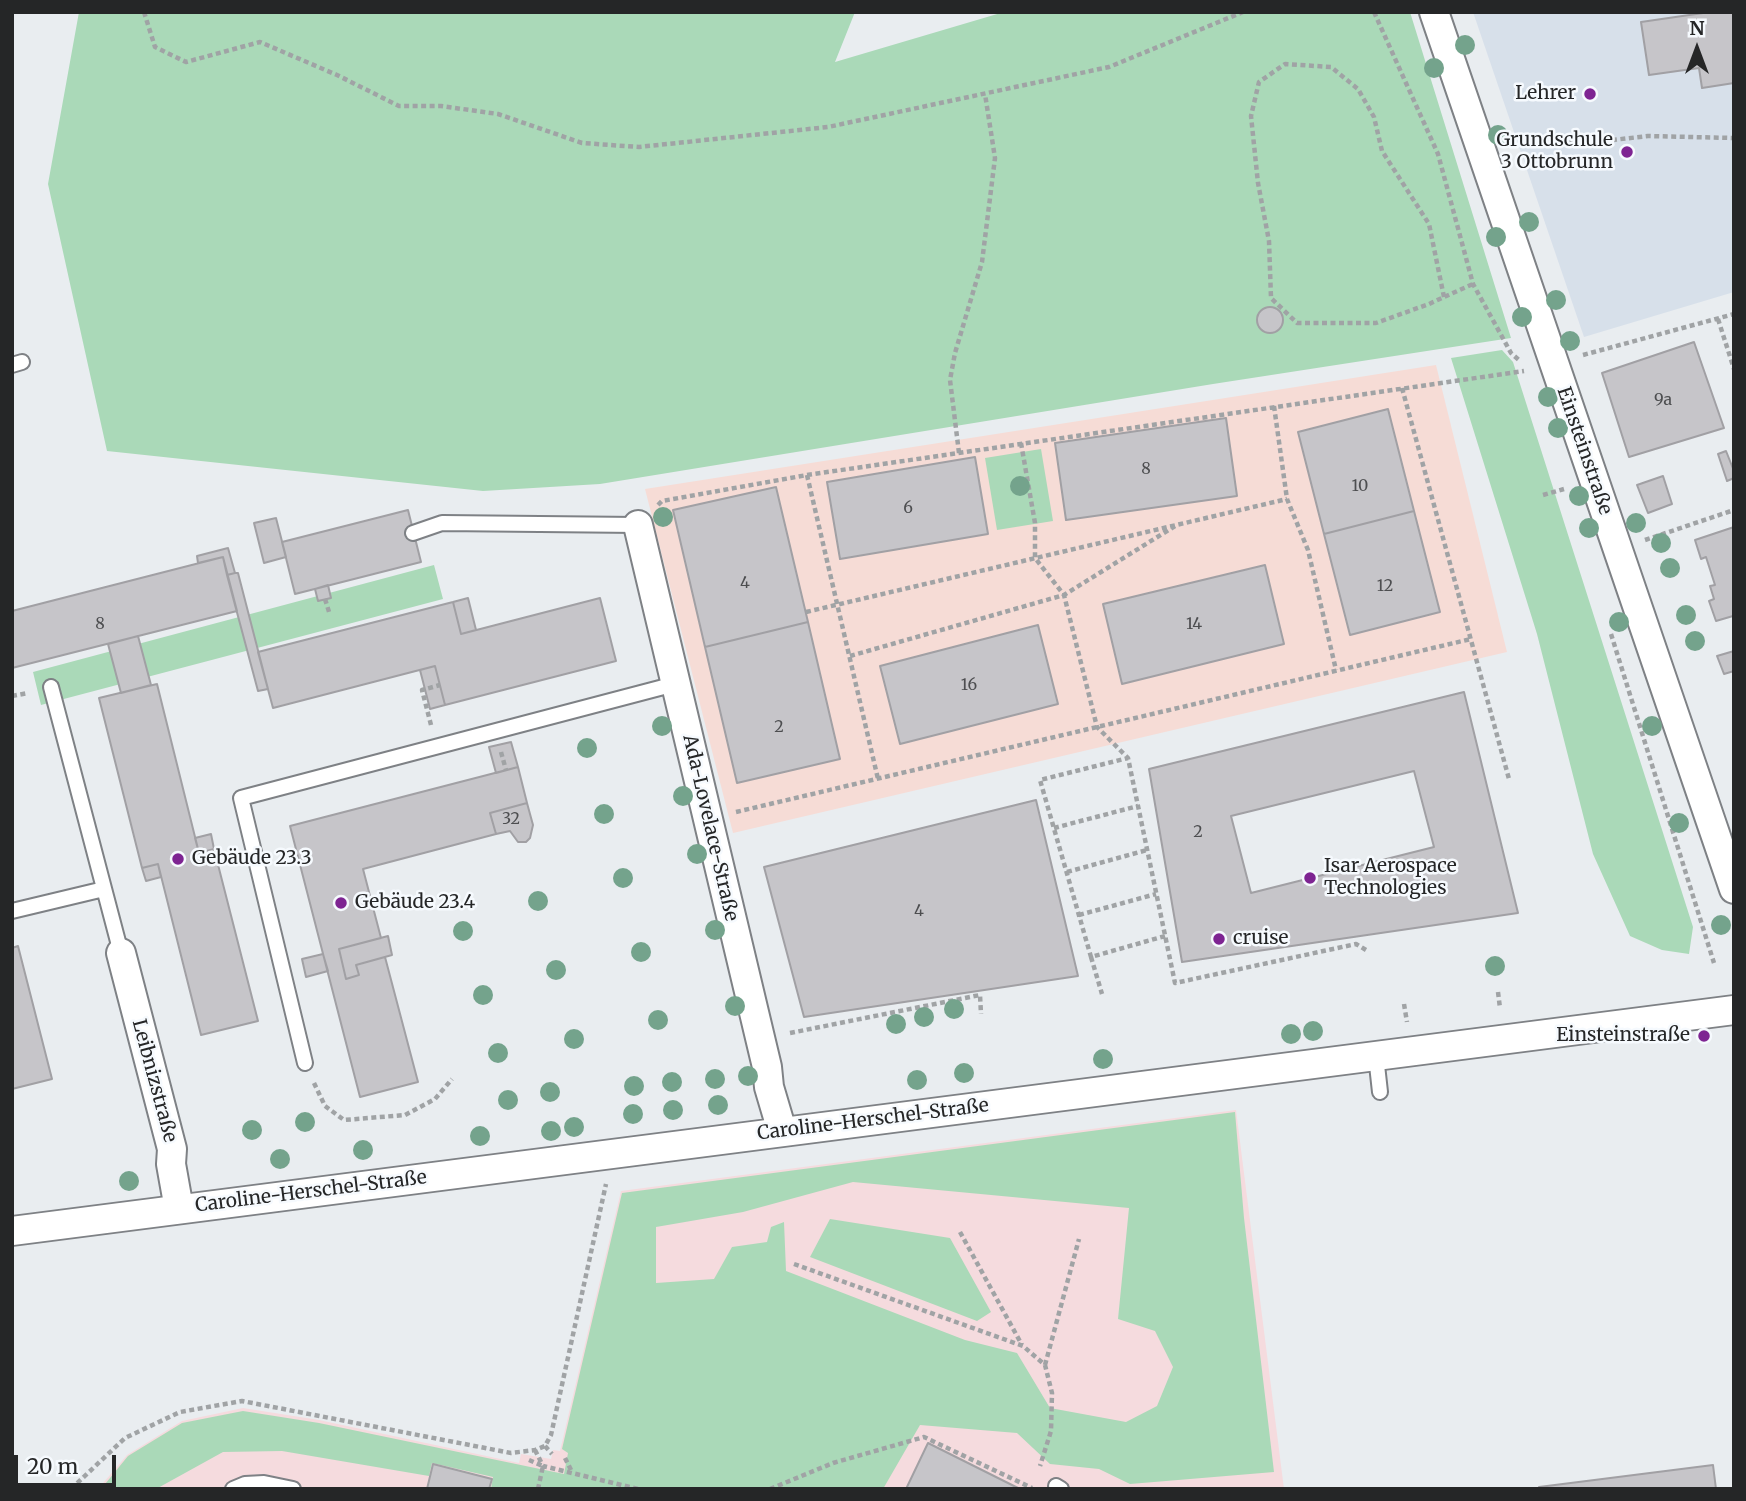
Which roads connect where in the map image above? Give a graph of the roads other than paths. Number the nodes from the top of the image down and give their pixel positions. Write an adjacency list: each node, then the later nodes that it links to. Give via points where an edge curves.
1 (1434, 12): 7 (street, Einsteinstraße)
2 (638, 525): 3 (lane, via 442,523); 4 (street, Ada-Lovelace-Straße)
3 (413, 533)
4 (675, 684): 12 (lane, via 241,798); 14 (street, Ada-Lovelace-Straße)
5 (51, 687): 6 (lane)
6 (104, 889): 8 (lane); 9 (lane)
7 (1734, 889)
8 (12, 911)
9 (121, 953): 15 (street, Leibnizstraße, via 172,1149)
10 (1734, 1010): 11 (street, Caroline-Herschel-Straße)
11 (1376, 1056): 13 (lane); 14 (street, Caroline-Herschel-Straße)
12 (305, 1063)
13 (1380, 1092)
14 (782, 1131): 15 (street, Caroline-Herschel-Straße)
15 (179, 1209): 16 (street, Caroline-Herschel-Straße)
16 (12, 1231)
17 (233, 1489): 18 (lane, via 264,1483)
18 (293, 1489)

